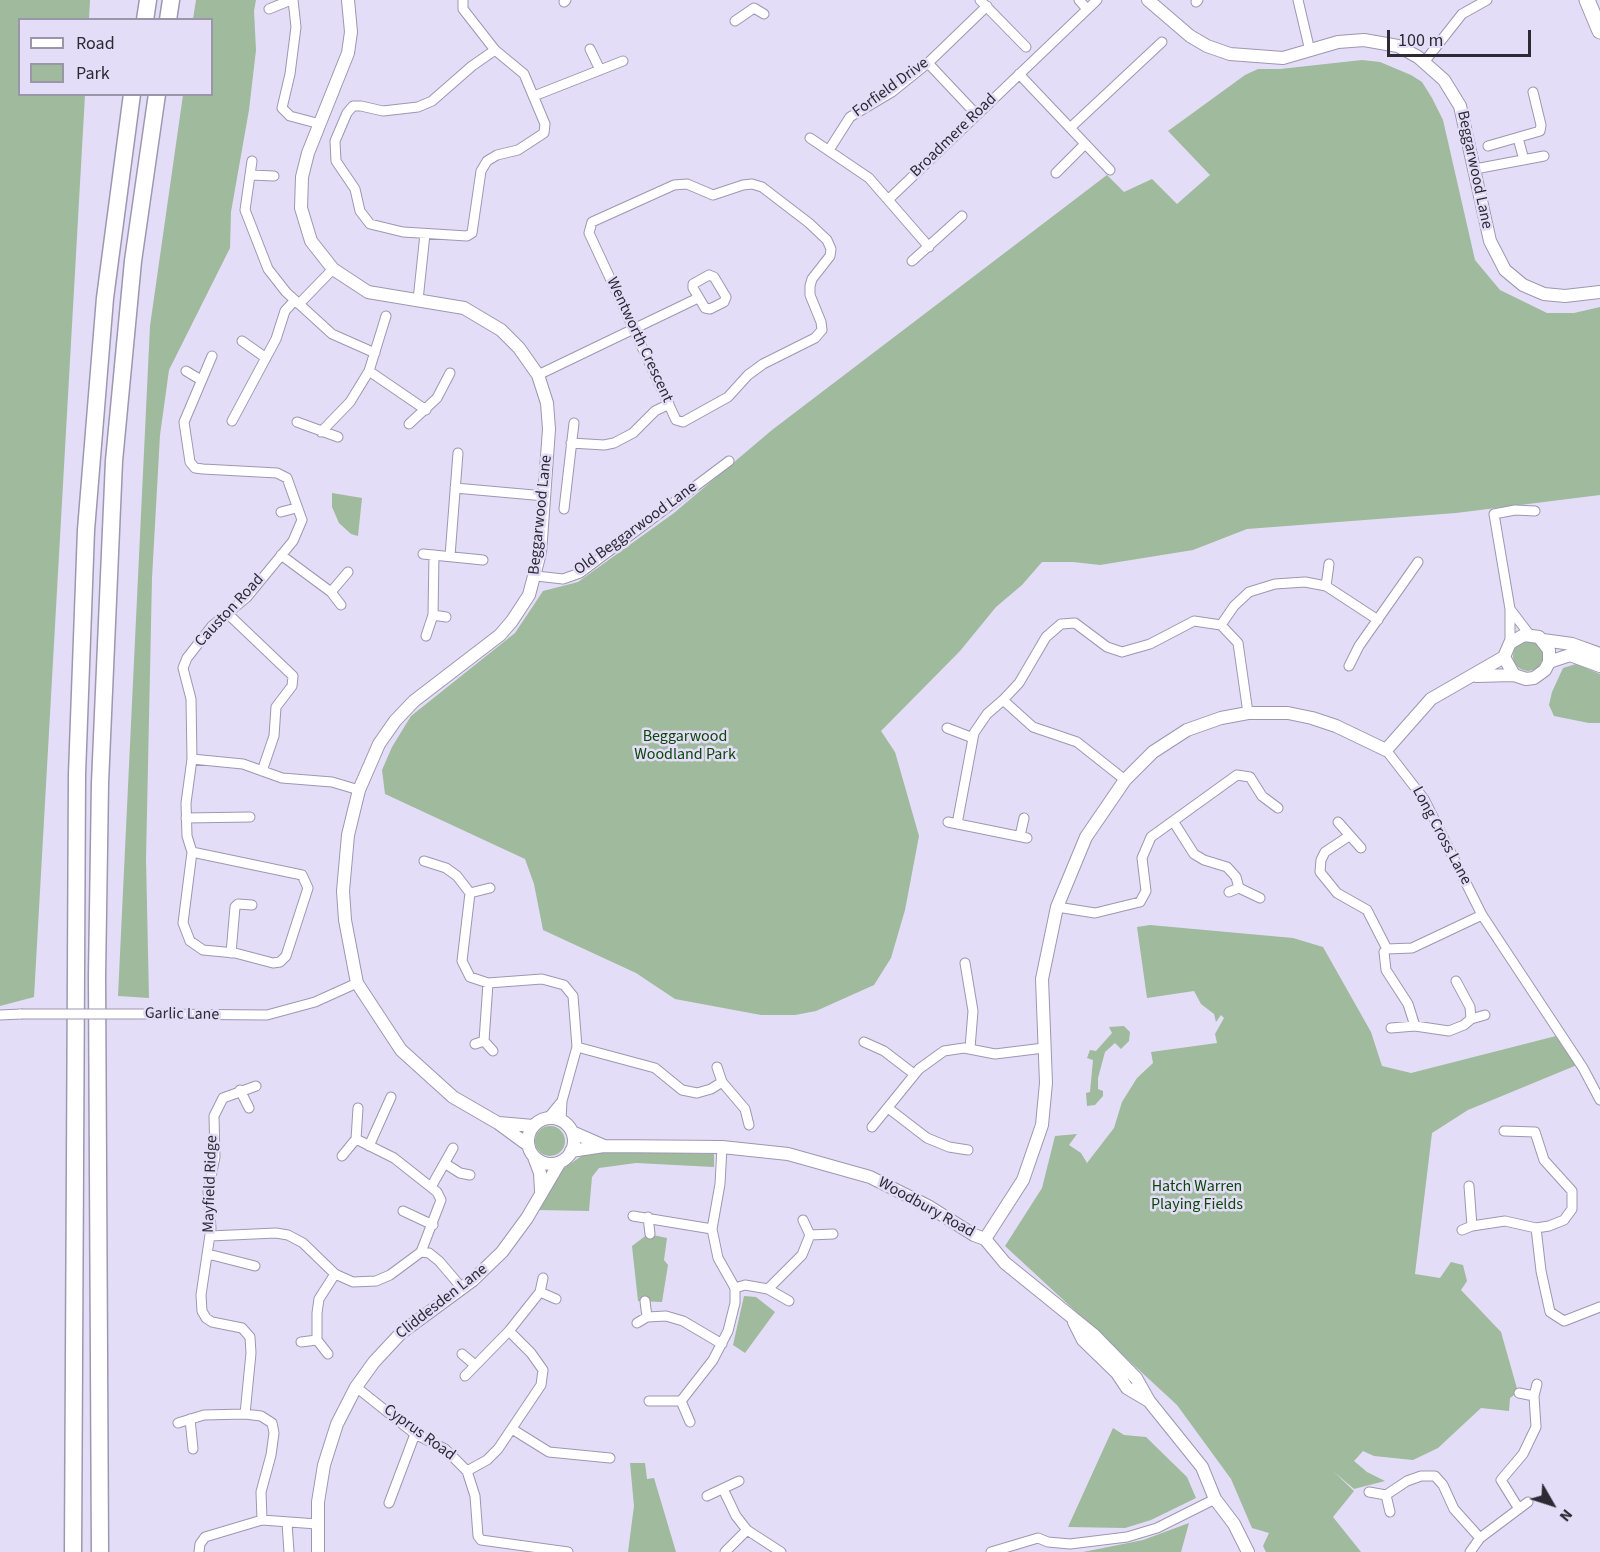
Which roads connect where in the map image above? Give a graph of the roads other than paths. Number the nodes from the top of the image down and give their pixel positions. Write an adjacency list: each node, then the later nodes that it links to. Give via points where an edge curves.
1 (148, 0): 17 (highway)
2 (171, 0): 18 (highway)
3 (292, 0): 14 (street); 36 (street, via 296,27 282,108 290,116)
4 (348, 0): 36 (street, Beggarwood Lane, via 348,53)
5 (463, 0): 24 (street, via 463,9)
6 (1078, 0): 15 (street)
7 (1097, 0): 15 (street, Broadmere Road)
8 (1148, 0): 25 (street, Beggarwood Lane, via 1184,32 1213,49 1269,58)
9 (1298, 0): 25 (street)
10 (1487, 0): 27 (street, via 1462,14)
11 (1587, 0): 20 (main road)
12 (984, 3): 22 (street, Forfield Drive); 28 (street, Forfield Drive)
13 (751, 4): 16 (street); 19 (street)
14 (269, 9)
15 (1087, 9): 30 (street, Broadmere Road)
16 (764, 14)
17 (145, 18)
18 (168, 18)
19 (735, 21)
20 (1600, 31)
21 (1162, 42): 37 (street)
22 (1026, 47)
23 (590, 49): 29 (street)
24 (495, 50): 34 (street, via 524,74); 53 (street, via 432,101 404,111 353,106 341,125 334,149 336,161 356,189 363,218 386,230)
25 (1310, 51): 27 (street, Beggarwood Lane, via 1338,42 1373,40 1398,46)
26 (623, 60): 29 (street)
27 (1425, 61): 46 (street, Beggarwood Lane, via 1457,99)
28 (928, 63): 35 (street); 42 (street, Forfield Drive, via 892,92 850,117)
29 (600, 70): 34 (street)
30 (1019, 74): 35 (street, Broadmere Road); 37 (street)
31 (1533, 92): 39 (street, via 1541,129)
32 (132, 96): 268 (highway, via 105,298 86,530 77,774)
33 (157, 96): 269 (highway, via 133,261 114,461 100,783)
34 (534, 96): 53 (street, via 545,124 544,133 518,150 487,161 472,233)
35 (976, 114): 51 (street, Broadmere Road)
36 (320, 124): 56 (street, Beggarwood Lane, via 304,166 301,208 312,241)
37 (1070, 128): 40 (street)
38 (810, 138): 42 (street)
39 (1518, 138): 41 (street); 44 (street)
40 (1085, 144): 47 (street); 48 (street)
41 (1488, 146)
42 (829, 150): 51 (street, via 869,178)
43 (1544, 156): 44 (street)
44 (1524, 160): 46 (street)
45 (252, 161): 49 (street)
46 (1475, 169): 57 (street, Beggarwood Lane, via 1490,242 1505,270 1523,285 1544,294)
47 (1110, 170)
48 (1056, 173)
49 (250, 175): 50 (street); 60 (street, via 245,210 248,223 267,269)
50 (274, 176)
51 (889, 199): 54 (street)
52 (962, 216): 54 (street)
53 (425, 234): 59 (street)
54 (929, 247): 55 (street)
55 (912, 261)
56 (333, 269): 59 (street, Beggarwood Lane, via 368,292); 60 (street)
57 (1600, 292)
58 (698, 298): 62 (street)
59 (418, 300): 70 (street, Beggarwood Lane, via 464,308 493,324 514,341)
60 (297, 302): 64 (street, via 332,334); 66 (street, via 285,311)
61 (386, 316): 64 (street)
62 (635, 329): 70 (street); 72 (street, Wentworth Crescent); 72 (street, Wentworth Crescent, via 589,233 591,222 674,184 687,184 713,195 752,184 762,187 827,240 830,256 810,286 822,330 815,338 763,364 728,397 684,423 676,420)
63 (242, 341): 66 (street)
64 (375, 353): 68 (street)
65 (212, 356): 71 (street, Causton Road)
66 (266, 358): 74 (street)
67 (186, 371): 71 (street)
68 (369, 371): 73 (street); 78 (street, via 350,402)
69 (450, 373): 73 (street, via 438,398)
70 (538, 375): 84 (street, Beggarwood Lane, via 549,416)
71 (201, 380): 85 (street, Causton Road, via 184,422 190,462 203,470 277,473 287,478)
72 (669, 404): 80 (street, via 614,443)
73 (426, 410): 77 (street)
74 (232, 422)
75 (297, 422): 78 (street)
76 (574, 423): 80 (street)
77 (409, 424)
78 (321, 432): 79 (street)
79 (338, 437)
80 (571, 443): 86 (street)
81 (458, 453): 83 (street)
82 (729, 461): 97 (street, Old Beggarwood Lane, via 580,573 563,579)
83 (455, 488): 84 (street); 92 (street)
84 (545, 496): 97 (street, Beggarwood Lane)
85 (296, 508): 88 (street); 90 (street, Causton Road, via 302,520 299,531)
86 (564, 509)
87 (1535, 511): 101 (street, via 1494,514)
88 (281, 512)
89 (423, 554): 91 (street)
90 (281, 555): 99 (street); 102 (street, Causton Road, via 247,597)
91 (434, 555): 92 (street); 103 (street)
92 (450, 556): 93 (street)
93 (483, 560)
94 (1418, 562): 105 (street)
95 (1329, 564): 98 (street)
96 (348, 572): 99 (street)
97 (536, 576): 126 (street, Beggarwood Lane, via 507,627 414,701 395,721 379,744)
98 (1326, 586): 105 (street); 106 (street, via 1305,582 1255,589 1239,600)
99 (331, 592): 100 (street)
100 (341, 604)
101 (1509, 609): 107 (street); 110 (street)
102 (227, 613): 123 (street, Causton Road, via 186,658 183,668 191,699); 124 (street, via 293,676 292,686 276,707 274,736)
103 (433, 615): 104 (street); 108 (street)
104 (446, 617)
105 (1378, 620): 114 (street, via 1355,644)
106 (1221, 625): 118 (street, via 1194,621 1150,644 1122,652 1107,647 1075,622 1066,622 1052,630 1019,683); 119 (street, via 1238,643)
107 (1529, 634): 109 (street); 110 (street)
108 (426, 636)
109 (1543, 640): 111 (street, via 1572,644); 113 (street, via 1549,650)
110 (1510, 643): 112 (street)
111 (1600, 654)
112 (1504, 657): 116 (street); 117 (street)
113 (1549, 662): 115 (street, via 1569,655); 116 (street, via 1534,678)
114 (1349, 666)
115 (1600, 666)
116 (1514, 675): 117 (street)
117 (1472, 676): 122 (street, via 1431,699)
118 (1003, 700): 121 (street, via 983,719); 125 (street, via 1033,727 1077,742)
119 (1248, 713): 122 (street, Long Cross Lane, via 1312,718); 125 (street, Long Cross Lane, via 1187,730 1153,752)
120 (947, 728): 121 (street)
121 (973, 738): 132 (street, via 953,823 1023,837)
122 (1386, 750): 146 (street, Long Cross Lane, via 1424,800)
123 (192, 759): 124 (street, via 243,764); 131 (street)
124 (262, 771): 126 (street, via 282,778 332,782)
125 (1125, 780): 145 (street, Long Cross Lane, via 1083,844)
126 (359, 790): 151 (street, Beggarwood Lane, via 346,848 343,891)
127 (1279, 793): 128 (street)
128 (1269, 800): 129 (street); 133 (street, via 1250,777 1241,774)
129 (1278, 808)
130 (250, 817): 131 (street)
131 (186, 818): 137 (street)
132 (1024, 818)
133 (1173, 820): 140 (street, via 1194,854 1227,867); 145 (street, via 1155,833 1145,847 1142,863 1146,891 1140,902 1095,913)
134 (1338, 822): 135 (street)
135 (1349, 837): 136 (street); 147 (street, via 1325,852 1320,872 1337,893 1367,910)
136 (1361, 848)
137 (192, 852): 148 (street, via 183,923 186,934 203,950); 148 (street, via 294,873 307,880 308,888 286,956 280,962)
138 (424, 861): 142 (street, via 446,867)
139 (490, 888): 142 (street)
140 (1239, 888): 141 (street); 143 (street)
141 (1229, 892)
142 (470, 893): 152 (street, via 462,961 470,977)
143 (1260, 898)
144 (252, 905): 148 (street, via 235,907)
145 (1058, 906): 161 (street, Long Cross Lane, via 1042,979)
146 (1482, 915): 147 (street, via 1412,948); 169 (street, Long Cross Lane)
147 (1388, 949): 156 (street, via 1384,952 1386,970 1408,1004)
148 (231, 952)
149 (965, 963): 160 (street, via 973,1011)
150 (1456, 981): 155 (street, via 1470,1007)
151 (357, 983): 153 (street, Garlic Lane, bridge, via 315,1002 267,1015); 176 (street, Beggarwood Lane, via 392,1038 417,1067 453,1097)
152 (488, 983): 159 (street, via 542,979 564,985 573,996); 162 (street, via 479,1043)
153 (0, 1015)
154 (1485, 1015): 155 (street)
155 (1471, 1019): 156 (street, via 1449,1031)
156 (1415, 1026): 157 (street)
157 (1391, 1028)
158 (864, 1042): 164 (street, via 889,1054)
159 (577, 1047): 165 (street, via 656,1068 682,1090 697,1093); 170 (street)
160 (970, 1048): 161 (street, via 995,1054); 164 (street, via 944,1051)
161 (1044, 1048): 210 (street, Long Cross Lane, via 1046,1095 1037,1144 1016,1193)
162 (493, 1052)
163 (717, 1067): 165 (street)
164 (914, 1074): 173 (street)
165 (722, 1082): 177 (street, via 745,1109)
166 (256, 1086): 167 (street, Mayfield Ridge)
167 (240, 1090): 171 (street); 209 (street, Mayfield Ridge, via 224,1098 214,1116 215,1157 208,1191)
168 (391, 1097): 183 (street)
169 (1600, 1100)
170 (562, 1101): 174 (street); 175 (street)
171 (249, 1108)
172 (358, 1108): 182 (street)
173 (888, 1108): 179 (street); 187 (street, via 927,1138)
174 (548, 1118): 175 (street); 178 (street)
175 (561, 1120): 181 (street)
176 (498, 1123): 178 (street, Beggarwood Lane); 188 (street, Beggarwood Lane)
177 (749, 1125)
178 (533, 1126): 188 (street, via 528,1138)
179 (872, 1127)
180 (1504, 1131): 203 (street, via 1535,1132 1544,1160 1572,1191 1573,1204 1567,1217 1554,1225)
181 (572, 1132): 184 (street, Woodbury Road); 189 (street)
182 (356, 1139): 183 (street); 190 (street)
183 (369, 1146): 194 (street, via 394,1158)
184 (604, 1146): 185 (street, Woodbury Road); 189 (street, Woodbury Road)
185 (722, 1147): 204 (street); 210 (street, Woodbury Road, via 788,1154 870,1177)
186 (453, 1148): 192 (street)
187 (968, 1150)
188 (531, 1151): 191 (street, via 547,1163); 196 (street, via 540,1173)
189 (571, 1151): 191 (street)
190 (342, 1156)
191 (560, 1162): 196 (street, Cliddesden Lane)
192 (446, 1164): 193 (street); 194 (street)
193 (470, 1175)
194 (431, 1186): 201 (street, via 441,1200)
195 (1469, 1186): 202 (street)
196 (541, 1191): 216 (street, Cliddesden Lane, via 511,1241)
197 (403, 1211): 201 (street)
198 (633, 1216): 199 (street)
199 (648, 1217): 204 (street); 206 (street)
200 (803, 1220): 208 (street)
201 (433, 1225): 211 (street)
202 (1472, 1226): 203 (street, via 1505,1221); 205 (street)
203 (1536, 1228): 223 (street, via 1540,1271 1550,1312 1564,1321)
204 (712, 1229): 217 (street, via 718,1258)
205 (1462, 1230)
206 (650, 1234)
207 (833, 1234): 208 (street)
208 (810, 1235): 218 (street, via 802,1255)
209 (210, 1236): 212 (street, Mayfield Ridge); 214 (street, via 288,1234 303,1243)
210 (986, 1239): 258 (street, Woodbury Road, via 1005,1263 1094,1335 1136,1378 1149,1401 1202,1467)
211 (421, 1252): 214 (street, via 396,1272 376,1281 352,1282); 216 (street, via 439,1261)
212 (208, 1254): 213 (street, Mayfield Ridge); 240 (street, Mayfield Ridge, via 202,1311 212,1322 242,1328 250,1337)
213 (255, 1266)
214 (334, 1274): 227 (street, via 319,1299)
215 (543, 1278): 219 (street)
216 (462, 1288): 235 (street, Cliddesden Lane, via 401,1333)
217 (735, 1288): 218 (street); 229 (street, via 732,1316)
218 (768, 1288): 222 (street)
219 (540, 1292): 220 (street); 226 (street)
220 (555, 1299)
221 (645, 1301): 224 (street)
222 (789, 1301)
223 (1599, 1310)
224 (647, 1317): 225 (street); 229 (street, via 666,1316 683,1321)
225 (637, 1323)
226 (509, 1331): 232 (street); 244 (street, via 543,1371 541,1385)
227 (317, 1340): 228 (street); 230 (street)
228 (301, 1342)
229 (722, 1344): 239 (street)
230 (328, 1354)
231 (462, 1354): 232 (street)
232 (476, 1365): 233 (street)
233 (465, 1377)
234 (1537, 1384): 237 (street)
235 (356, 1387): 245 (street, Cyprus Road); 265 (street, Cliddesden Lane, via 337,1424 324,1465)
236 (1519, 1394): 237 (street)
237 (1534, 1396): 261 (street, via 1536,1427 1523,1454 1501,1480)
238 (649, 1401): 239 (street)
239 (681, 1401): 242 (street)
240 (245, 1414): 241 (street); 263 (street, via 268,1419 274,1433 261,1492)
241 (190, 1419): 243 (street); 246 (street)
242 (690, 1422)
243 (178, 1423)
244 (512, 1429): 247 (street, via 549,1452); 250 (street, via 488,1460)
245 (416, 1434): 250 (street, Cyprus Road, via 445,1449); 252 (street)
246 (193, 1449)
247 (576, 1456): 248 (street); 249 (street)
248 (610, 1458)
249 (578, 1468)
250 (467, 1471): 273 (street, Cyprus Road, via 481,1540)
251 (389, 1475): 252 (street)
252 (399, 1481): 260 (street)
253 (739, 1481): 254 (street)
254 (723, 1489): 257 (street); 266 (street)
255 (1369, 1492): 256 (street)
256 (1386, 1495): 262 (street); 267 (street, via 1407,1481 1435,1476 1454,1509)
257 (707, 1496)
258 (1215, 1498): 276 (street, via 1157,1528 1127,1537 1070,1544 1038,1538); 277 (street, Woodbury Road)
259 (1528, 1502): 261 (street)
260 (389, 1503)
261 (1519, 1509): 267 (street)
262 (1390, 1512)
263 (262, 1520): 264 (street); 270 (street, via 205,1537)
264 (287, 1523): 265 (street); 271 (street)
265 (317, 1524): 272 (street, Cliddesden Lane)
266 (747, 1530): 274 (street); 275 (street)
267 (1480, 1538): 278 (street)
268 (73, 1552)
269 (100, 1552)
270 (200, 1552)
271 (289, 1552)
272 (318, 1552)
273 (568, 1552)
274 (725, 1552)
275 (780, 1552)
276 (991, 1552)
277 (1248, 1552)
278 (1470, 1552)

